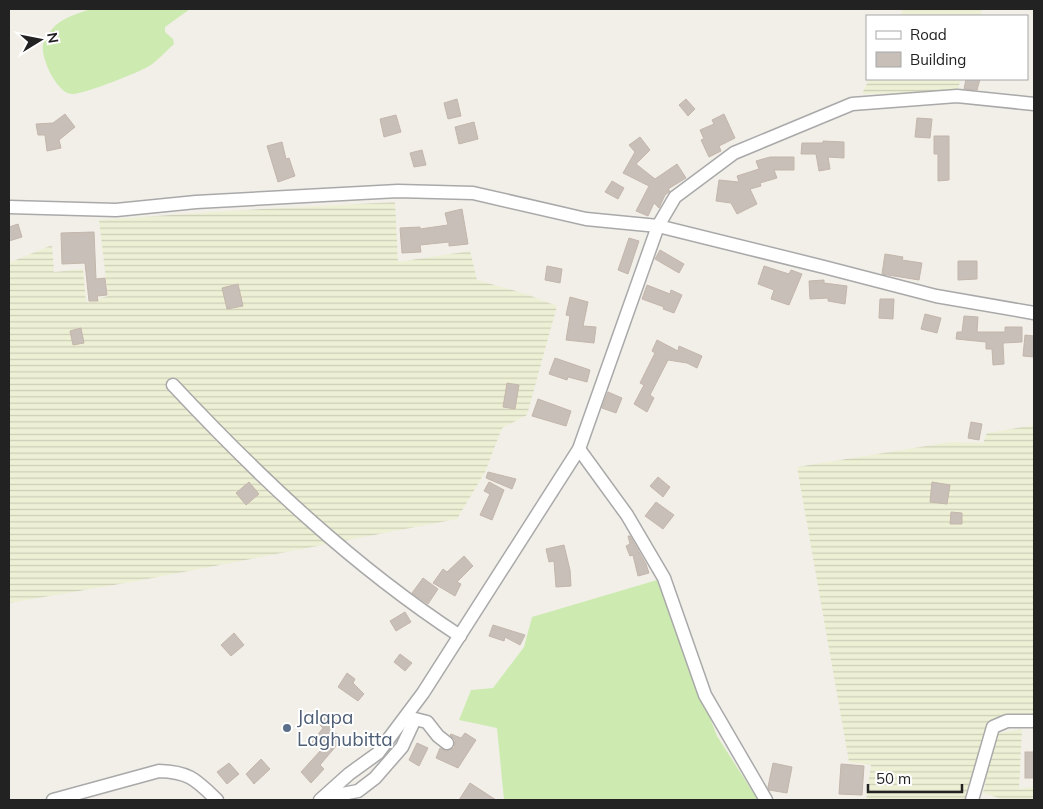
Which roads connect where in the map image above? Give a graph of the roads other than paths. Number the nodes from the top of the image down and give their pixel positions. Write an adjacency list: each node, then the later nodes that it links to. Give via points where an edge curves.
1 (1034, 104): 3 (street, via 957,96 852,104 734,153 675,197)
2 (9, 207): 3 (street, via 116,210 196,202 398,191 473,193 586,219)
3 (658, 226): 4 (street, via 936,296); 6 (street)
4 (1034, 314)
5 (172, 386): 7 (street, via 314,525 394,590)
6 (579, 449): 7 (street); 14 (street, via 627,515 664,578 705,695)
7 (460, 636): 12 (street, via 378,753)
8 (1034, 721): 15 (street, via 1007,721 993,727)
9 (447, 743): 13 (street, via 427,722 415,718 402,747 375,778 358,790)
10 (53, 800): 11 (street, via 159,771 176,771 196,779)
11 (217, 800)
12 (320, 800)
13 (334, 800)
14 (766, 800)
15 (972, 800)

